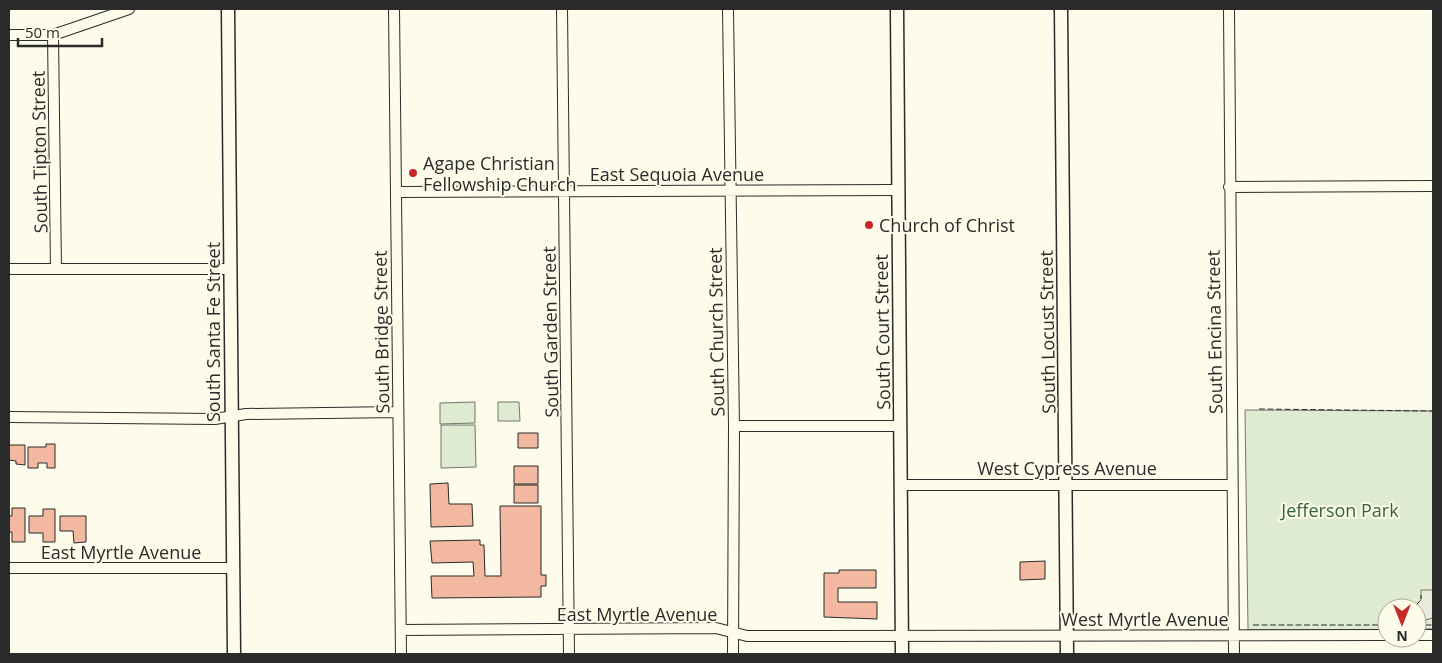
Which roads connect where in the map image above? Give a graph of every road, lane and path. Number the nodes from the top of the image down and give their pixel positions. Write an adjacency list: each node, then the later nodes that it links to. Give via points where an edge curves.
1 (129, 9): 10 (street)
2 (228, 9): 19 (street, South Santa Fe Street)
3 (394, 9): 16 (street, South Bridge Street)
4 (562, 9): 13 (street, South Garden Street)
5 (728, 9): 14 (street, South Church Street)
6 (896, 9): 15 (street, South Court Street)
7 (1062, 9): 26 (street, South Locust Street)
8 (1229, 9): 12 (street, South Encina Street)
9 (9, 35): 10 (street)
10 (53, 35): 18 (street, South Tipton Street)
11 (1433, 186): 12 (street)
12 (1229, 188): 27 (street, South Encina Street)
13 (565, 190): 14 (street, East Sequoia Avenue); 16 (street, East Sequoia Avenue); 30 (street, South Garden Street)
14 (730, 190): 15 (street, East Sequoia Avenue); 23 (street, South Church Street)
15 (898, 190): 24 (street, South Court Street)
16 (396, 192): 20 (street, South Bridge Street)
17 (9, 269): 18 (street)
18 (56, 269): 19 (street)
19 (230, 269): 21 (street, South Santa Fe Street)
20 (398, 412): 21 (street); 31 (street, South Bridge Street)
21 (231, 416): 22 (street, via 215,419); 29 (street, South Santa Fe Street)
22 (9, 417)
23 (734, 426): 24 (street); 32 (street, South Church Street)
24 (900, 426): 25 (street, South Court Street)
25 (901, 484): 26 (street, West Cypress Avenue); 35 (street, South Court Street)
26 (1066, 484): 27 (street, West Cypress Avenue); 36 (street, South Locust Street)
27 (1232, 485): 33 (street, South Encina Street)
28 (9, 568): 29 (street, East Myrtle Avenue)
29 (234, 568): 37 (street, South Santa Fe Street)
30 (569, 629): 31 (street, East Myrtle Avenue); 32 (street, East Myrtle Avenue, via 716,628); 39 (street, South Garden Street)
31 (401, 630): 38 (street, South Bridge Street)
32 (733, 632): 35 (street, East Myrtle Avenue, via 748,636); 40 (street, South Church Street)
33 (1234, 635): 34 (street, West Myrtle Avenue); 36 (street, West Myrtle Avenue); 43 (street, South Encina Street)
34 (1377, 635)
35 (902, 636): 36 (street, West Myrtle Avenue); 41 (street, South Court Street)
36 (1067, 636): 42 (street, South Locust Street)
37 (234, 654)
38 (401, 654)
39 (569, 654)
40 (733, 654)
41 (902, 654)
42 (1067, 654)
43 (1234, 654)

